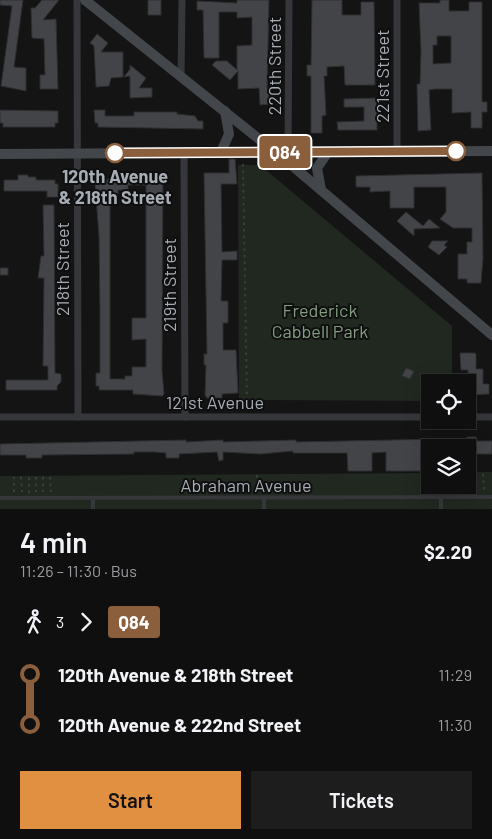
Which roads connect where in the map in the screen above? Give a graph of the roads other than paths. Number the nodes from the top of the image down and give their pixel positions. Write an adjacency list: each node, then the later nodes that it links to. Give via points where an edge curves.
1 (77, 0): 15 (street, 218th Street)
2 (86, 0): 6 (main road)
3 (182, 0): 6 (street)
4 (289, 0): 16 (street, 220th Street)
5 (397, 0): 8 (street, 221st Street)
6 (181, 77): 7 (main road)
7 (225, 111): 10 (main road, via 230,134); 11 (main road)
8 (398, 151): 9 (main road); 12 (main road)
9 (492, 151)
10 (222, 152): 11 (main road); 13 (main road)
11 (275, 152): 16 (main road)
12 (328, 152): 16 (main road); 17 (main road, via 317,168)
13 (184, 153): 15 (main road); 21 (street, 219th Street)
14 (0, 154): 15 (main road)
15 (76, 154): 20 (street, 218th Street)
16 (288, 157): 17 (main road)
17 (321, 190): 18 (main road)
18 (492, 335)
19 (0, 417): 20 (street, 121st Avenue)
20 (78, 417): 21 (street, 121st Avenue)
21 (185, 417): 22 (street, 121st Avenue)
22 (421, 417)
23 (476, 417): 24 (street)
24 (492, 417)
25 (492, 497): 27 (lane, Abraham Avenue)
26 (0, 498): 29 (lane, Abraham Avenue)
27 (441, 498): 28 (lane, Abraham Avenue); 32 (lane)
28 (264, 499): 29 (lane, Abraham Avenue); 31 (lane)
29 (93, 500): 30 (lane)
30 (93, 509)
31 (264, 509)
32 (441, 509)

